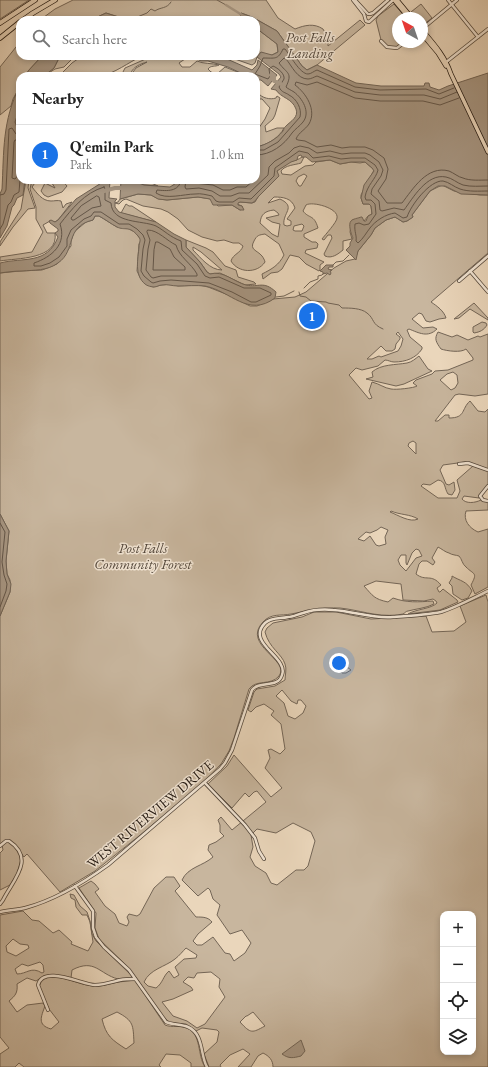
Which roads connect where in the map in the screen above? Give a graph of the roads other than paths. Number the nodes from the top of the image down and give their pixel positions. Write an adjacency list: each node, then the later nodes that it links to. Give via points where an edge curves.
1 (35, 0): 16 (highway)
2 (55, 0): 13 (highway)
3 (354, 0): 12 (street); 14 (street)
4 (388, 0): 12 (street)
5 (393, 0): 10 (main road); 15 (street)
6 (397, 0): 11 (main road)
7 (448, 0): 9 (street)
8 (457, 0): 9 (street)
9 (452, 4): 17 (street); 21 (street)
10 (404, 12)
11 (407, 12)
12 (369, 14): 14 (street); 15 (street)
13 (29, 16)
14 (365, 16): 15 (street, via 368,22)
15 (373, 18)
16 (0, 23)
17 (428, 24)
18 (16, 25): 22 (highway)
19 (488, 28): 21 (street)
20 (428, 36): 26 (main road)
21 (478, 37): 26 (street)
22 (0, 38)
23 (428, 41): 26 (main road)
24 (381, 42): 25 (street)
25 (392, 48)
26 (446, 63): 27 (main road)
27 (488, 152)
28 (488, 256): 29 (street)
29 (470, 271): 30 (street); 31 (street)
30 (458, 281)
31 (488, 292)
32 (459, 464): 33 (street, via 468,463)
33 (488, 470)
34 (488, 486): 35 (street, via 480,496)
35 (488, 501)
36 (488, 591): 37 (street, WEST RIVERVIEW DRIVE, via 446,610 432,613 392,618 326,610 269,620 260,636 263,644 279,662 283,670 282,675 274,683 256,686 252,690 229,757)
37 (205, 783): 39 (street, via 245,825 256,840); 40 (street, WEST RIVERVIEW DRIVE, via 108,865)
38 (0, 846): 41 (street, via 9,841 22,859 18,874)
39 (264, 859)
40 (75, 886): 42 (street, WEST RIVERVIEW DRIVE, via 33,905); 43 (street, via 93,911 96,937)
41 (0, 904)
42 (0, 912)
43 (136, 979): 44 (street, via 93,985 63,977 45,976 38,985); 45 (street, via 166,1022 187,1026 194,1031)
44 (48, 1010)
45 (207, 1067)

